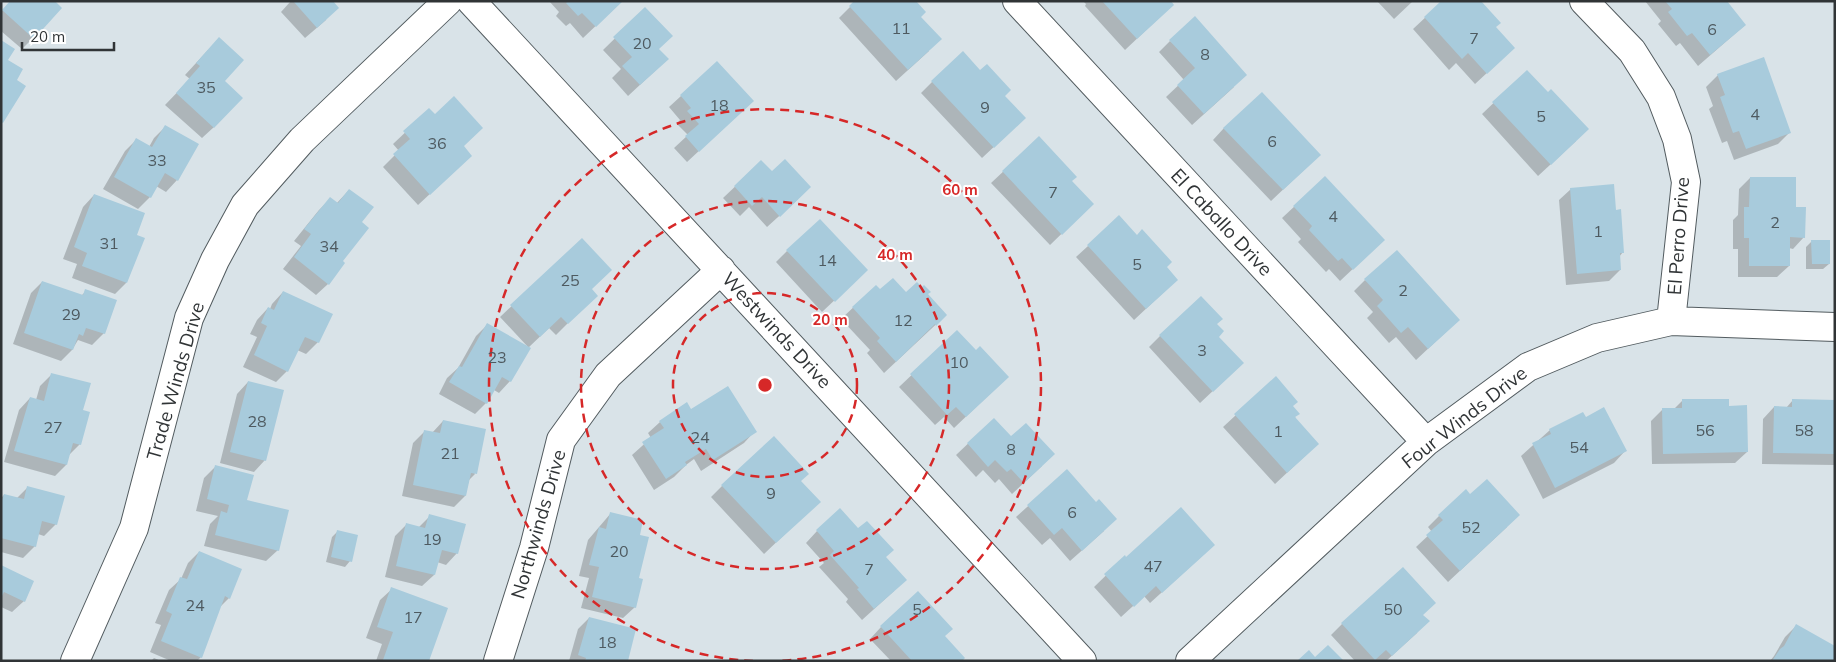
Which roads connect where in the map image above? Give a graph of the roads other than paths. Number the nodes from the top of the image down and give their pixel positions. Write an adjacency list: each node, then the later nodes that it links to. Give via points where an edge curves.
1 (448, 1): 9 (street, Trade Winds Drive, via 302,140 245,205 189,318 134,528)
2 (471, 1): 5 (street, Westwinds Drive)
3 (1017, 1): 8 (street, El Caballo Drive)
4 (1584, 1): 6 (street, El Perro Drive, via 1632,51 1661,97 1677,139 1686,182)
5 (721, 270): 10 (street, Northwinds Drive, via 608,375 561,440 534,548); 11 (street, Westwinds Drive)
6 (1671, 321): 7 (street, Four Winds Drive); 8 (street, Four Winds Drive, via 1598,338 1528,366)
7 (1835, 327)
8 (1426, 442): 12 (street, Four Winds Drive)
9 (75, 661)
10 (498, 661)
11 (1082, 661)
12 (1190, 661)

